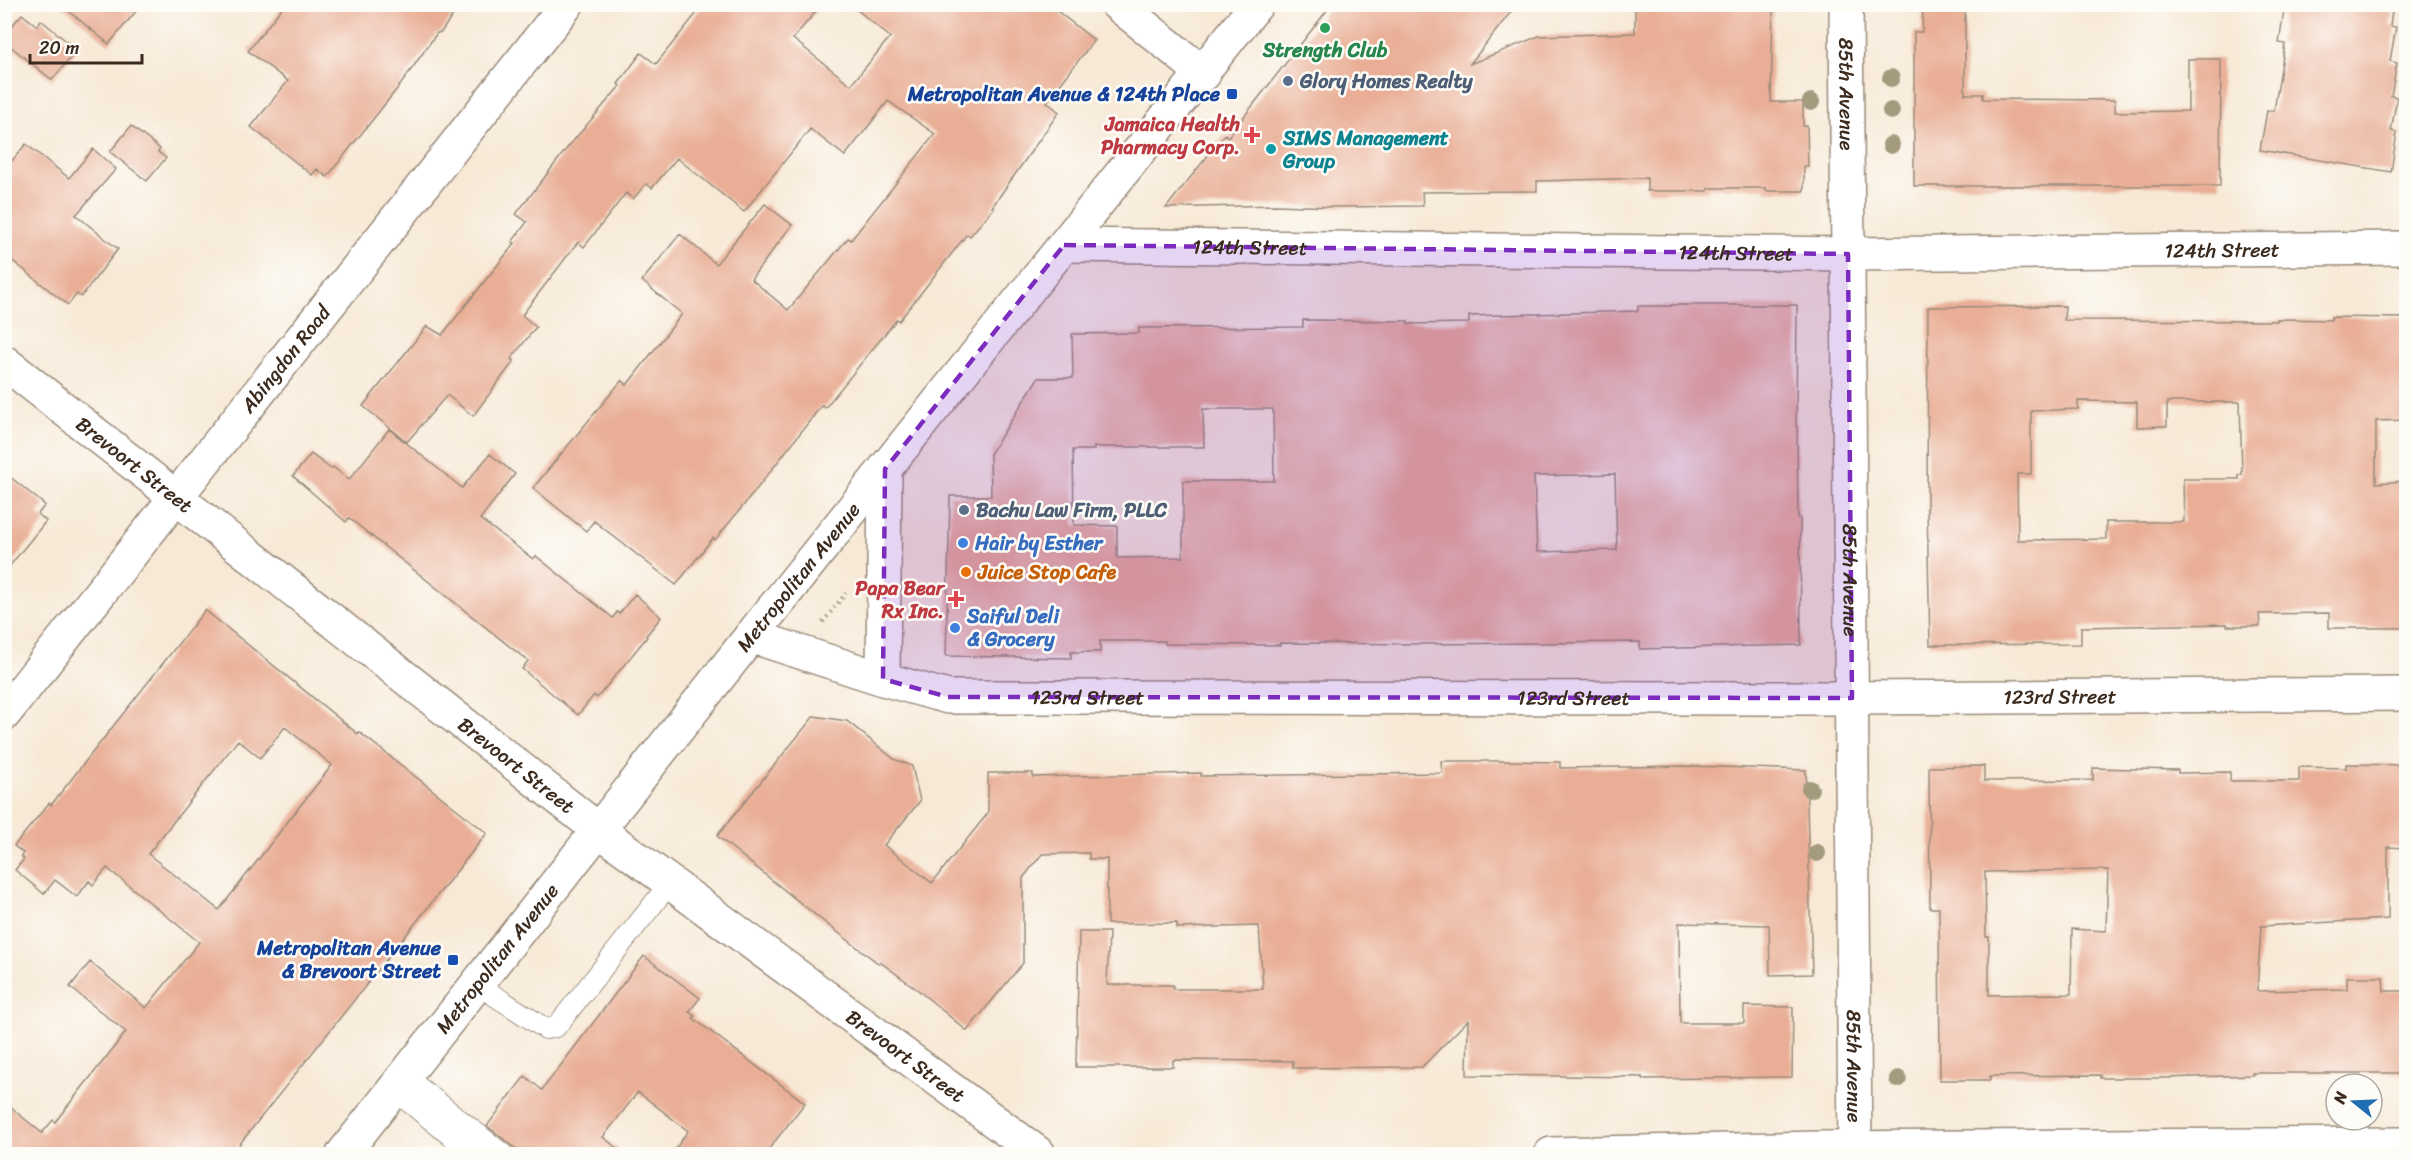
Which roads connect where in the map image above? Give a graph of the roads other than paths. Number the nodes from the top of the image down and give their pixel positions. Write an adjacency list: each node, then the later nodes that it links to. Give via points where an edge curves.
1 (567, 4): 11 (street, Abingdon Road)
2 (1117, 4): 5 (street)
3 (1257, 4): 5 (street, Metropolitan Avenue)
4 (1846, 4): 8 (street, 85th Avenue)
5 (1204, 74): 6 (street, Metropolitan Avenue)
6 (1064, 245): 8 (street, 124th Street); 10 (street, Metropolitan Avenue)
7 (2406, 248): 8 (street, 124th Street)
8 (1848, 255): 15 (street, 85th Avenue)
9 (4, 362): 11 (street, Brevoort Street)
10 (885, 469): 12 (street, Metropolitan Avenue); 13 (street)
11 (176, 497): 16 (street, Abingdon Road); 17 (street, Brevoort Street)
12 (751, 636): 13 (street, 123rd Street); 17 (street, Metropolitan Avenue)
13 (883, 679): 15 (street, 123rd Street, via 948,697)
14 (2406, 694): 15 (street, 123rd Street)
15 (1851, 698): 22 (street, 85th Avenue)
16 (4, 714)
17 (600, 831): 18 (street, Brevoort Street); 19 (street, Metropolitan Avenue)
18 (670, 883): 19 (lane, via 556,1027 546,1029); 26 (street, Brevoort Street)
19 (478, 985): 20 (street, Metropolitan Avenue)
20 (400, 1083): 23 (street, Metropolitan Avenue); 24 (lane); 25 (lane)
21 (2406, 1144): 22 (street)
22 (1855, 1151): 27 (street)
23 (343, 1155)
24 (473, 1155)
25 (503, 1155)
26 (1039, 1155)
27 (1551, 1155)

